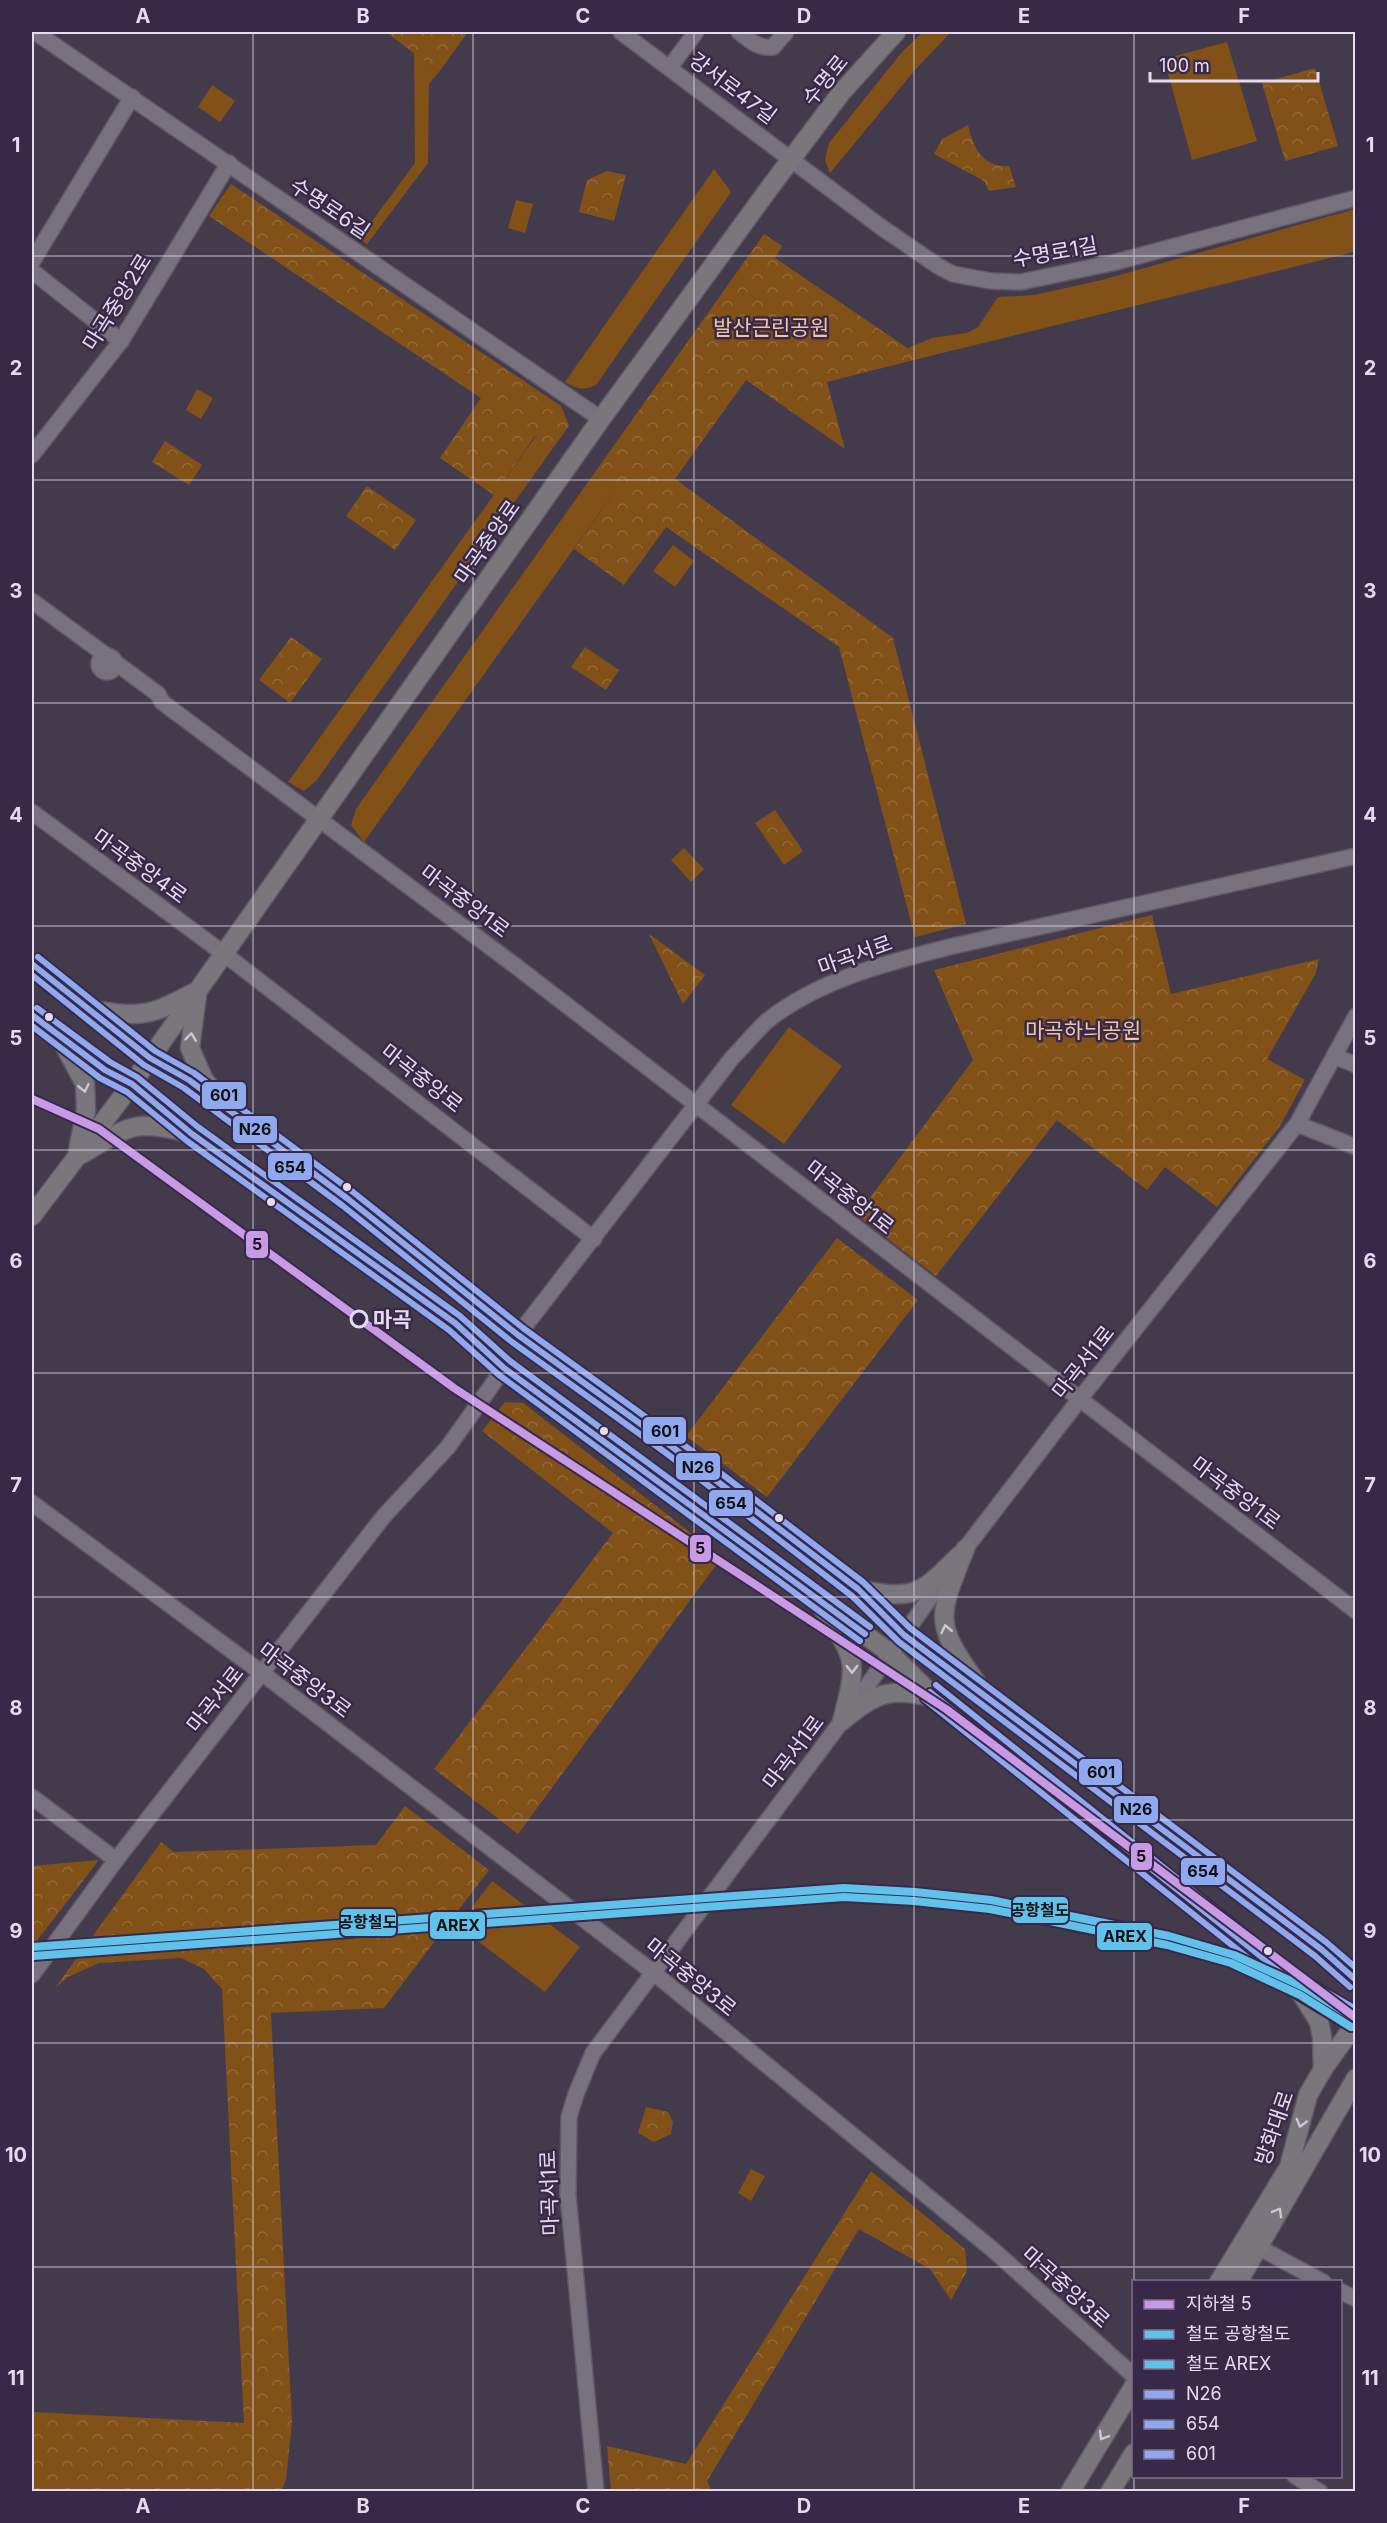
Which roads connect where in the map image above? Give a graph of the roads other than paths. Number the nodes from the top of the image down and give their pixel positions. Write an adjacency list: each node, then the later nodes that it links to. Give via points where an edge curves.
1 (35, 32): 8 (street, 수명로6길)
2 (621, 32): 7 (street, 강서로47길)
3 (696, 32): 7 (street)
4 (739, 32): 5 (street, via 765,48 773,47)
5 (786, 32)
6 (896, 32): 9 (main road, 수명로, via 841,93)
7 (670, 67): 9 (street, 강서로47길)
8 (132, 98): 10 (street, 수명로6길); 12 (street)
9 (791, 158): 11 (street, 수명로1길, via 938,266 991,281 1021,282 1112,263); 15 (main road, 마곡중앙로)
10 (229, 163): 14 (street, 마곡중앙2로); 15 (street, 수명로6길)
11 (1356, 198)
12 (32, 262)
13 (32, 271): 14 (street)
14 (121, 341): 16 (street, 마곡중앙2로)
15 (601, 420): 21 (main road, 마곡중앙로)
16 (32, 455)
17 (32, 602): 19 (street)
18 (32, 614): 19 (street)
19 (108, 664): 21 (street, via 152,701 167,706)
20 (32, 812): 23 (street, 마곡중앙4로)
21 (319, 818): 23 (main road, 마곡중앙로); 34 (street, 마곡중앙1로)
22 (1356, 856): 34 (street, 마곡서로, via 949,947 852,975 804,997 767,1022 732,1058)
23 (223, 953): 25 (main road, 마곡중앙로); 41 (street, 마곡중앙로)
24 (32, 964): 26 (main road)
25 (197, 990): 26 (main road, via 162,1010 142,1015); 31 (main road, 마곡중앙로); 35 (main road, one-way to 25, via 203,1078 190,1048)
26 (91, 1010): 31 (main road)
27 (32, 1015): 29 (main road)
28 (1356, 1016): 30 (street, 마곡서1로)
29 (59, 1036): 33 (main road, via 105,1070); 39 (main road, one-way to 39, via 86,1084 86,1110)
30 (1334, 1056): 32 (street); 36 (street, 마곡서1로)
31 (150, 1058): 33 (main road, 마곡중앙로); 35 (main road, via 189,1080)
32 (1356, 1065)
33 (132, 1084): 37 (main road); 39 (main road, 마곡중앙로)
34 (697, 1105): 41 (street, 마곡서로); 44 (street, 마곡중앙1로)
35 (224, 1107): 42 (main road, via 348,1199)
36 (1297, 1124): 38 (street); 44 (street, 마곡서1로)
37 (192, 1134): 39 (main road, via 139,1124); 43 (main road, via 455,1323)
38 (1356, 1147)
39 (76, 1157): 40 (main road, 마곡중앙로)
40 (32, 1216)
41 (594, 1239): 42 (street, 마곡서로)
42 (518, 1335): 47 (main road)
43 (504, 1368): 48 (main road); 52 (street, 마곡서로, via 448,1447 384,1516)
44 (1079, 1400): 46 (street, 마곡서1로); 49 (street, 마곡중앙1로)
45 (32, 1503): 52 (street, 마곡중앙3로)
46 (965, 1550): 47 (main road, via 927,1587 916,1592 885,1594); 50 (street, 마곡서1로); 53 (main road, one-way to 46, via 958,1657 944,1625 946,1598)
47 (858, 1589): 50 (main road)
48 (817, 1599): 51 (main road); 55 (main road, one-way to 55, via 849,1648 853,1661 853,1680)
49 (1356, 1611)
50 (904, 1635): 51 (street, 마곡서1로); 53 (main road)
51 (890, 1653): 54 (main road); 55 (street, 마곡서1로)
52 (262, 1673): 57 (street, 마곡서로); 58 (street, 마곡중앙3로)
53 (987, 1696): 60 (main road, via 1321,1949)
54 (936, 1699): 55 (main road, via 890,1692 864,1703); 61 (main road)
55 (842, 1721): 58 (street, 마곡서1로)
56 (32, 1797): 57 (street)
57 (116, 1860): 59 (street, 마곡서로)
58 (654, 1974): 72 (street, 마곡중앙3로, via 992,2249); 76 (street, 마곡서1로, via 593,2053 569,2118 570,2226)
59 (32, 1975)
60 (1356, 1980)
61 (1294, 1983): 62 (main road); 63 (main road, via 1319,2022)
62 (1356, 2021): 63 (main road, 방화대로)
63 (1323, 2070): 67 (main road, 방화대로, one-way to 67, via 1308,2095 1288,2167)
64 (1356, 2078): 65 (main road, 방화대로)
65 (1349, 2097): 66 (main road, 방화대로, one-way to 65)
66 (1258, 2247): 68 (main road, 방화대로); 69 (street)
67 (1220, 2280)
68 (1240, 2280)
69 (1319, 2280)
70 (1342, 2292): 71 (street)
71 (1356, 2299)
72 (1132, 2374)
73 (1132, 2388): 77 (main road, one-way to 77)
74 (1132, 2456): 78 (main road)
75 (1298, 2478): 79 (street)
76 (596, 2492)
77 (1070, 2492)
78 (1110, 2492)
79 (1320, 2492)

